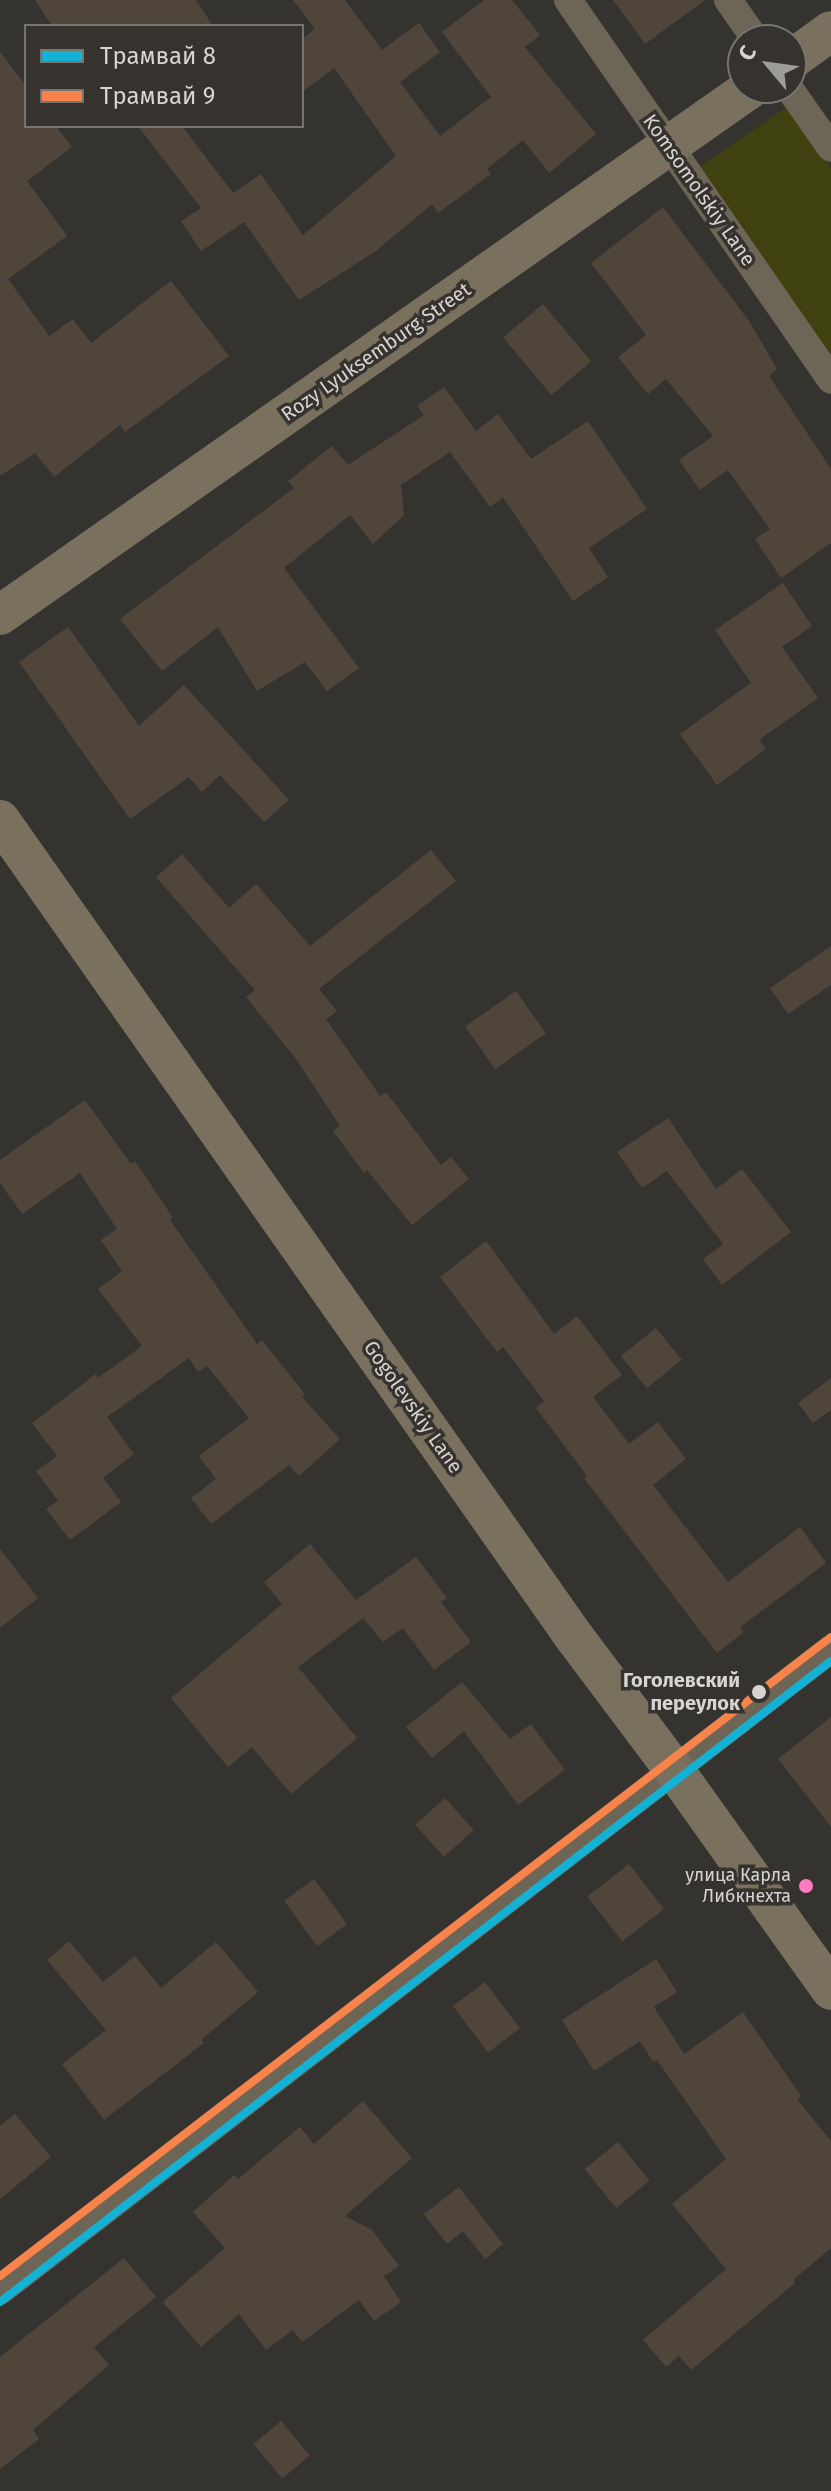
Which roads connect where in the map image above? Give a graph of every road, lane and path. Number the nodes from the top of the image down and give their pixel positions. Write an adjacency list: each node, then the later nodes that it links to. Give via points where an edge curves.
1 (568, 0): 8 (street, Komsomolskiy Lane)
2 (728, 0): 3 (street)
3 (745, 24)
4 (831, 31): 5 (main road)
5 (807, 48)
6 (728, 104): 8 (main road, Rozy Lyuksemburg Street)
7 (800, 104): 9 (street)
8 (669, 146): 10 (street, Komsomolskiy Lane); 11 (main road, Rozy Lyuksemburg Street)
9 (831, 148)
10 (831, 380)
11 (0, 615)
12 (0, 820): 14 (main road, Gogolevskiy Lane, via 575,1638)
13 (831, 1649): 14 (street)
14 (675, 1770): 15 (main road, Gogolevskiy Lane); 16 (street)
15 (831, 1990)
16 (0, 2291)

